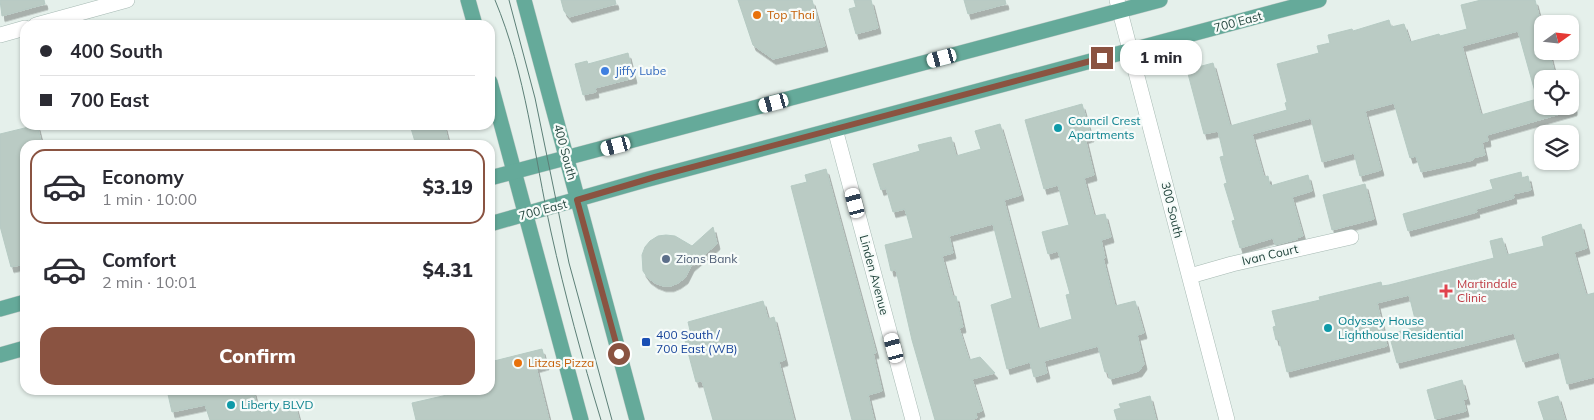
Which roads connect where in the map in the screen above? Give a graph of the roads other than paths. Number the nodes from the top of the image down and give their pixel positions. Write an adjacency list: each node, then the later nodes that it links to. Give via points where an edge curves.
1 (127, 0): 7 (street)
2 (468, 0): 8 (main road)
3 (524, 0): 14 (main road, 400 South)
4 (1160, 0): 6 (main road)
5 (1319, 0): 11 (main road, 700 East)
6 (1118, 5): 11 (street, 300 South); 14 (main road)
7 (54, 20)
8 (474, 20)
9 (20, 29): 10 (street)
10 (0, 35)
11 (1130, 50): 13 (main road, 700 East); 21 (street, 300 South)
12 (495, 101): 15 (main road)
13 (835, 129): 17 (main road, 700 East); 28 (street, Linden Avenue)
14 (567, 158): 15 (main road); 17 (main road, 400 South)
15 (514, 172): 16 (main road); 18 (main road)
16 (495, 177)
17 (577, 200): 18 (main road, 700 East); 27 (main road, 400 South)
18 (526, 214): 19 (main road, 700 East); 26 (main road)
19 (495, 223)
20 (1351, 237): 21 (street, Ivan Court)
21 (1190, 276): 29 (street, 300 South)
22 (20, 303): 23 (main road)
23 (0, 309)
24 (20, 349): 25 (main road)
25 (0, 355)
26 (581, 420)
27 (637, 420)
28 (914, 420)
29 (1227, 420)

